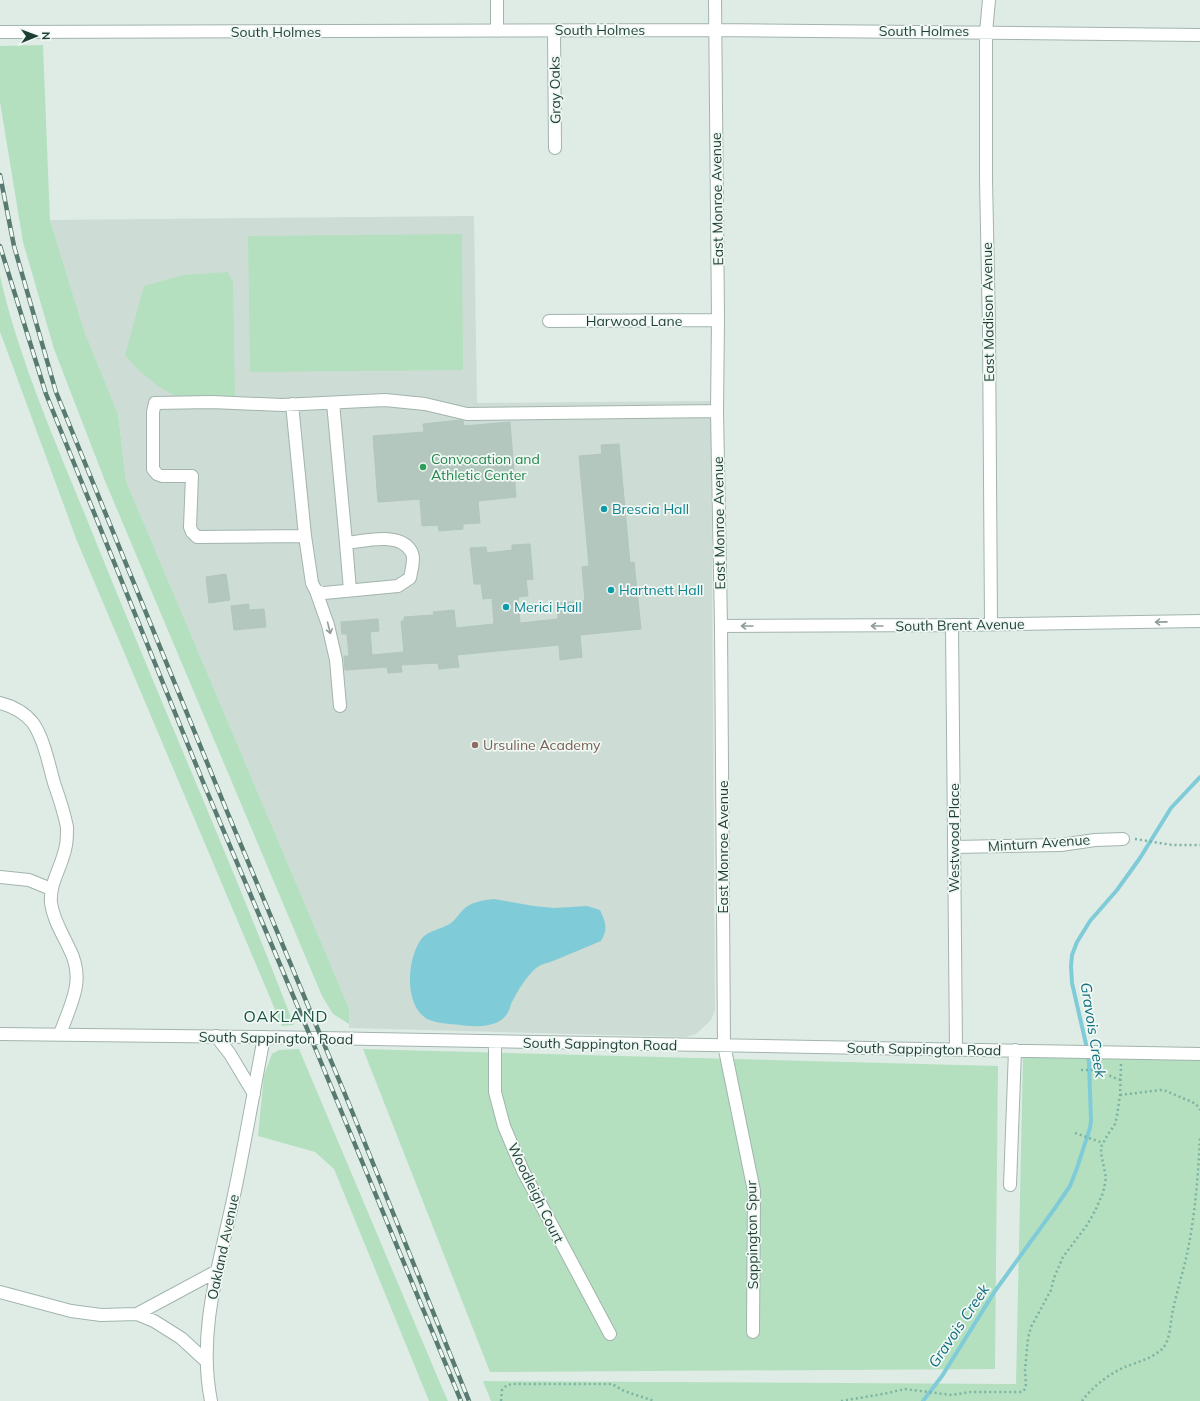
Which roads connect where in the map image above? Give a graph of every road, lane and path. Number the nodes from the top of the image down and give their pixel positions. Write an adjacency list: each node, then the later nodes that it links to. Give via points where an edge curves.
1 (497, 0): 5 (street)
2 (715, 0): 4 (street, East Monroe Avenue)
3 (989, 0): 8 (street, East Madison Avenue)
4 (715, 30): 6 (street, South Holmes); 8 (street, South Holmes); 11 (street, East Monroe Avenue)
5 (497, 31): 6 (street, South Holmes); 7 (street, South Holmes)
6 (554, 31): 10 (street, Gray Oaks)
7 (0, 32)
8 (986, 32): 9 (street, South Holmes); 21 (street, East Madison Avenue)
9 (1200, 35)
10 (556, 148)
11 (718, 320): 12 (street, Harwood Lane); 15 (street, East Monroe Avenue)
12 (549, 321)
13 (333, 402): 14 (street); 15 (street, via 384,400 418,403 467,414); 17 (street)
14 (292, 404): 16 (street); 16 (street, via 156,403 153,412 153,469 162,476 192,476 190,527 197,537)
15 (717, 411): 23 (street, East Monroe Avenue)
16 (305, 536): 19 (street, via 312,583)
17 (346, 542): 18 (street); 18 (street, via 397,540 412,554 413,563 410,578 398,586)
18 (350, 590): 19 (street, via 324,593)
19 (316, 591): 25 (street, one-way to 25, via 328,625 336,660)
20 (1200, 621): 21 (street, South Brent Avenue, one-way to 21)
21 (991, 624): 22 (street, South Brent Avenue)
22 (952, 625): 23 (street, South Brent Avenue, one-way to 23); 29 (street, Westwood Place)
23 (721, 626): 37 (street, East Monroe Avenue)
24 (0, 703): 31 (street, via 22,712 32,723 46,754 64,815 67,828 66,844)
25 (340, 706)
26 (1123, 839): 29 (street, Minturn Avenue, via 1061,845)
27 (1141, 839): 28 (path, via 1172,845)
28 (1200, 845)
29 (954, 847): 38 (street, Westwood Place)
30 (0, 877): 31 (street, via 29,880)
31 (51, 889): 33 (street, via 51,903 56,923 72,953 78,983)
32 (0, 1034): 33 (street, South Sappington Road)
33 (60, 1034): 34 (street, South Sappington Road)
34 (216, 1036): 35 (street, South Sappington Road); 44 (street)
35 (264, 1037): 36 (street, South Sappington Road); 44 (street, Oakland Avenue)
36 (495, 1042): 37 (street, South Sappington Road); 55 (street, Woodleigh Court, via 495,1092 504,1126 523,1171)
37 (724, 1046): 38 (street, South Sappington Road); 54 (street, Sappington Spur, via 754,1190)
38 (956, 1050): 39 (street, South Sappington Road)
39 (1015, 1050): 40 (street, South Sappington Road); 50 (street)
40 (1121, 1052): 41 (street, South Sappington Road); 43 (path)
41 (1200, 1054)
42 (1081, 1070): 43 (path, via 1098,1069)
43 (1121, 1080): 45 (path)
44 (254, 1094): 51 (street, Oakland Avenue)
45 (1120, 1095): 46 (path, via 1166,1091 1196,1104); 49 (path, via 1115,1124)
46 (1200, 1110)
47 (1074, 1133): 49 (path)
48 (1200, 1138): 61 (path, via 1195,1204 1167,1342 1161,1350 1102,1381)
49 (1103, 1143): 60 (path, via 1101,1153 1106,1178 1103,1193 1095,1211 1063,1258 1031,1327 1025,1370 1026,1384 1022,1392 941,1395 905,1389)
50 (1010, 1185)
51 (217, 1271): 53 (street); 56 (street, Oakland Avenue, via 206,1341)
52 (0, 1292): 53 (street, via 71,1311 101,1315)
53 (137, 1314): 56 (street, via 181,1338)
54 (753, 1332)
55 (610, 1334)
56 (206, 1362): 57 (street, Oakland Avenue)
57 (211, 1401)
58 (500, 1401): 59 (path, via 502,1390 507,1385 612,1384)
59 (654, 1401)
60 (841, 1401)
61 (1082, 1401)

